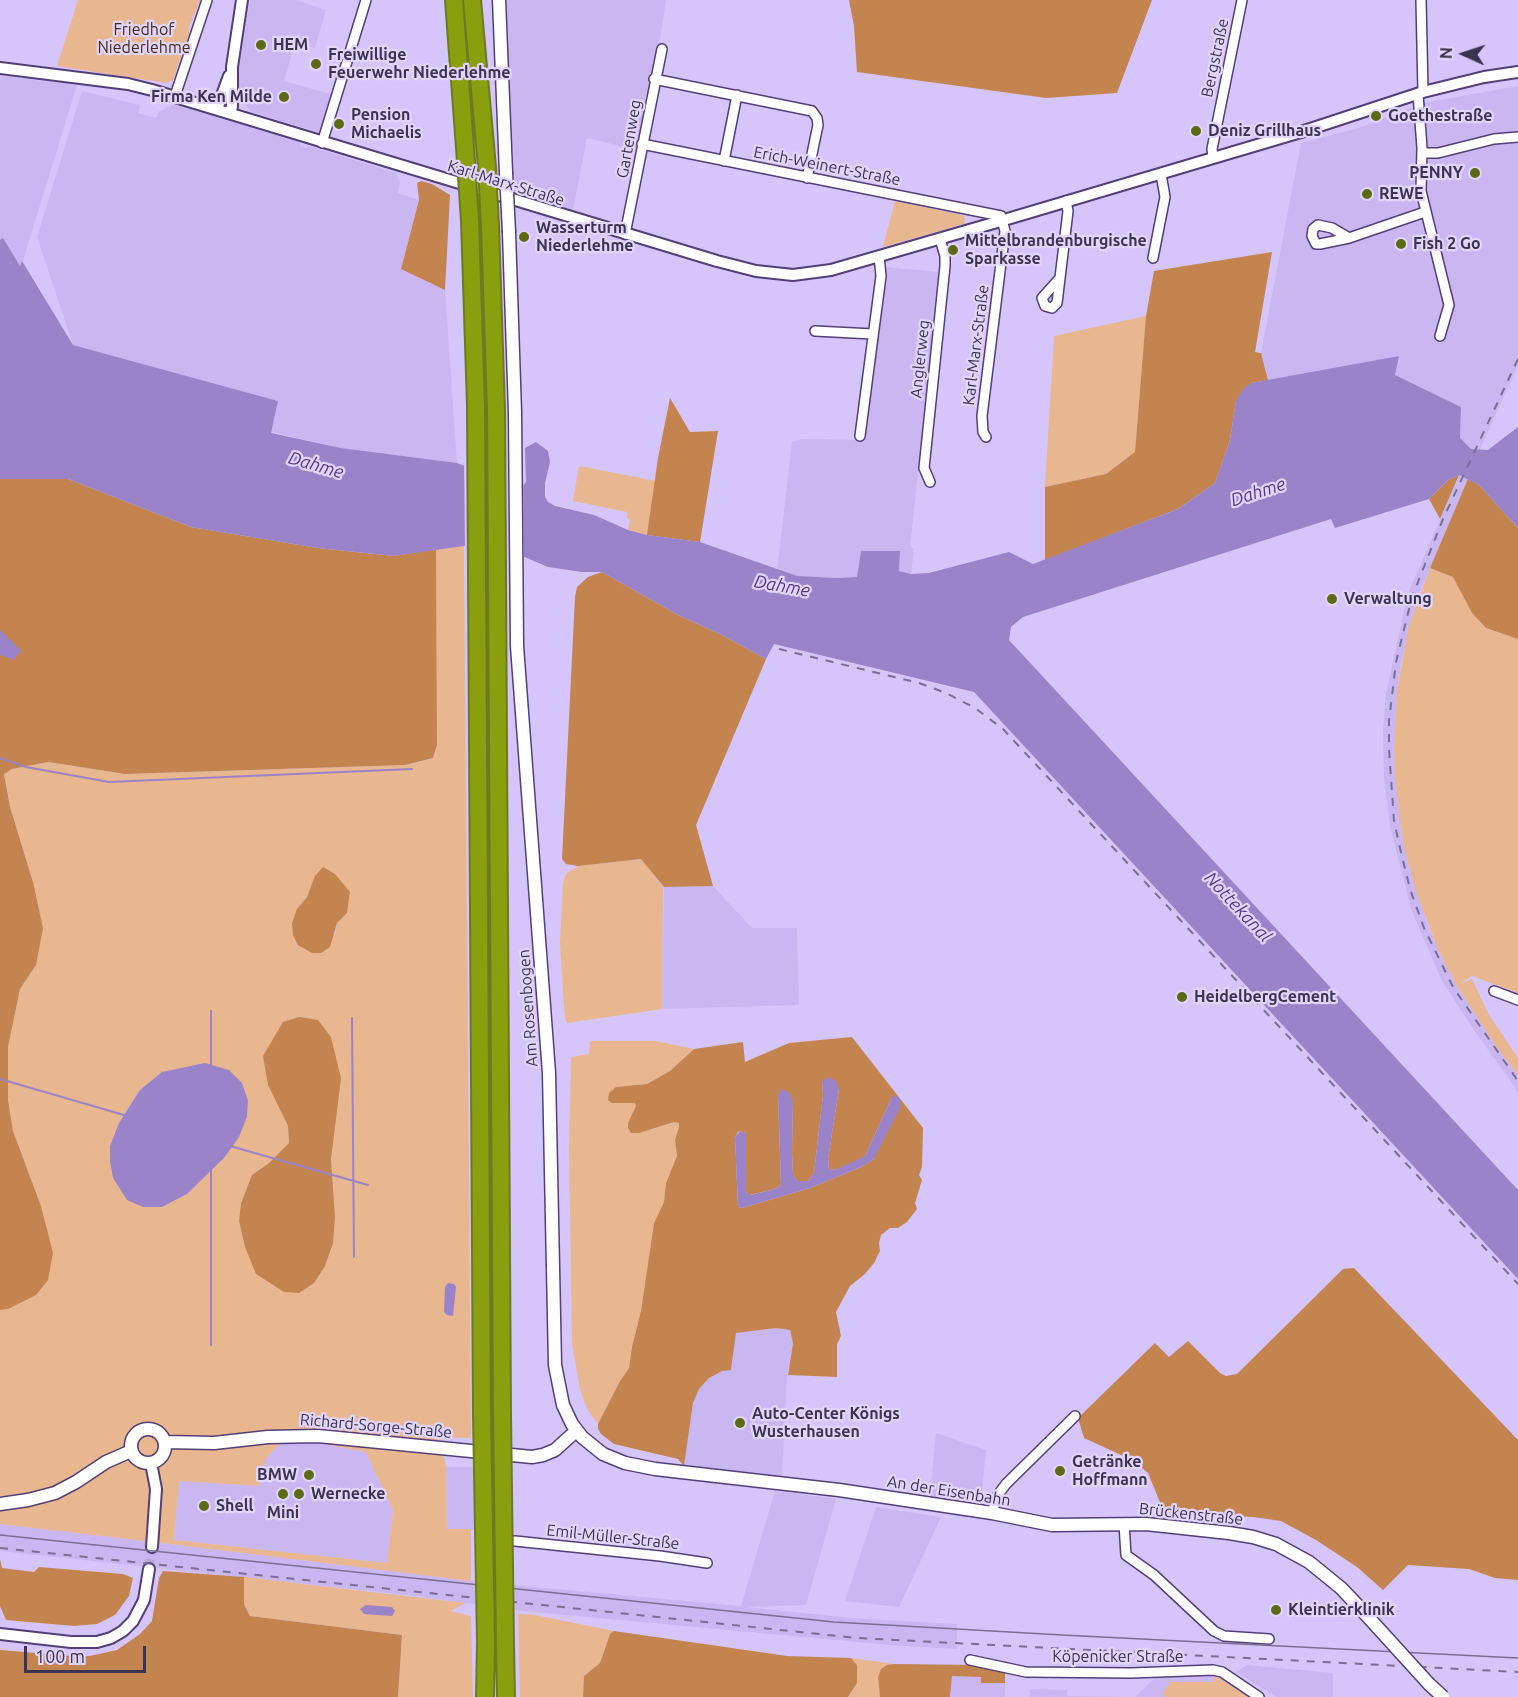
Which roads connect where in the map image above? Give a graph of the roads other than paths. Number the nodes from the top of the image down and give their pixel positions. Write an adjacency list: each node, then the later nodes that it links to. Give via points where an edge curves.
1 (207, 0): 16 (street)
2 (242, 0): 10 (street)
3 (366, 0): 20 (street)
4 (454, 0): 59 (highway, bridge, via 470,221 476,405)
5 (472, 0): 60 (highway, bridge, via 487,167 496,410)
6 (499, 0): 45 (main road, Am Rosenbogen, bridge, via 515,413 520,692 549,1073 555,1365 563,1405)
7 (1242, 0): 23 (street, Bergstraße)
8 (1421, 0): 14 (street)
9 (662, 49): 13 (street, Gartenweg)
10 (232, 67): 17 (street); 18 (street)
11 (0, 68): 16 (street, Karl-Marx-Straße, via 128,84)
12 (1518, 72): 14 (street, Karl-Marx-Straße)
13 (654, 79): 15 (street); 21 (street, Gartenweg)
14 (1420, 93): 22 (street); 23 (street, Karl-Marx-Straße)
15 (737, 95): 24 (street); 26 (street, via 812,111 818,125)
16 (175, 96): 17 (street, Karl-Marx-Straße)
17 (217, 109): 18 (street, Karl-Marx-Straße)
18 (230, 114): 20 (street, Karl-Marx-Straße)
19 (1517, 138): 22 (street)
20 (322, 143): 30 (street, Karl-Marx-Straße)
21 (642, 144): 24 (street, Erich-Weinert-Straße); 30 (street, Gartenweg)
22 (1422, 153): 28 (street)
23 (1213, 158): 25 (street, Karl-Marx-Straße)
24 (724, 161): 26 (street, Erich-Weinert-Straße)
25 (1161, 174): 27 (street, Karl-Marx-Straße); 34 (street, via 1164,197)
26 (807, 178): 29 (street, Erich-Weinert-Straße, via 993,214)
27 (1066, 201): 29 (street, Karl-Marx-Straße); 35 (street)
28 (1425, 212): 31 (street); 38 (street, via 1449,305)
29 (1004, 220): 32 (street, Karl-Marx-Straße); 40 (street, Karl-Marx-Straße, via 982,416)
30 (625, 234): 33 (street, Karl-Marx-Straße, via 737,267 777,274 819,272)
31 (1349, 238)
32 (940, 239): 33 (street, Karl-Marx-Straße); 41 (street, Anglerweg, via 945,266 924,468)
33 (879, 256): 37 (street, via 881,276)
34 (1153, 258)
35 (1060, 278)
36 (815, 331): 37 (street)
37 (873, 334): 39 (street)
38 (1440, 336)
39 (860, 436)
40 (986, 437)
41 (930, 482)
42 (1494, 991): 43 (street)
43 (1518, 1000)
44 (1075, 1416): 50 (street, via 1006,1484)
45 (576, 1431): 46 (main road, Richard-Sorge-Straße, via 555,1450 532,1457 318,1436); 50 (main road, An der Eisenbahn, via 603,1454 630,1465)
46 (165, 1442): 47 (main road, via 160,1434 146,1429 134,1436); 48 (main road, via 164,1453)
47 (131, 1450): 48 (main road, via 137,1459); 49 (main road, via 55,1493)
48 (151, 1463): 53 (street, via 156,1489)
49 (0, 1504)
50 (992, 1513): 51 (main road, An der Eisenbahn, via 1052,1525)
51 (1124, 1524): 57 (street, via 1126,1555 1154,1575 1214,1631 1224,1636); 62 (main road, Brückenstraße, bridge, via 1229,1533 1276,1544 1296,1554 1322,1571)
52 (515, 1541): 54 (street, Emil-Müller-Straße)
53 (152, 1547)
54 (707, 1563)
55 (149, 1569): 56 (street, via 144,1600 133,1621 111,1638 71,1642)
56 (0, 1634)
57 (1269, 1639)
58 (970, 1660): 61 (street, Köpenicker Straße, via 1026,1672 1213,1670)
59 (485, 1697)
60 (506, 1697)
61 (1259, 1697)
62 (1443, 1697)

